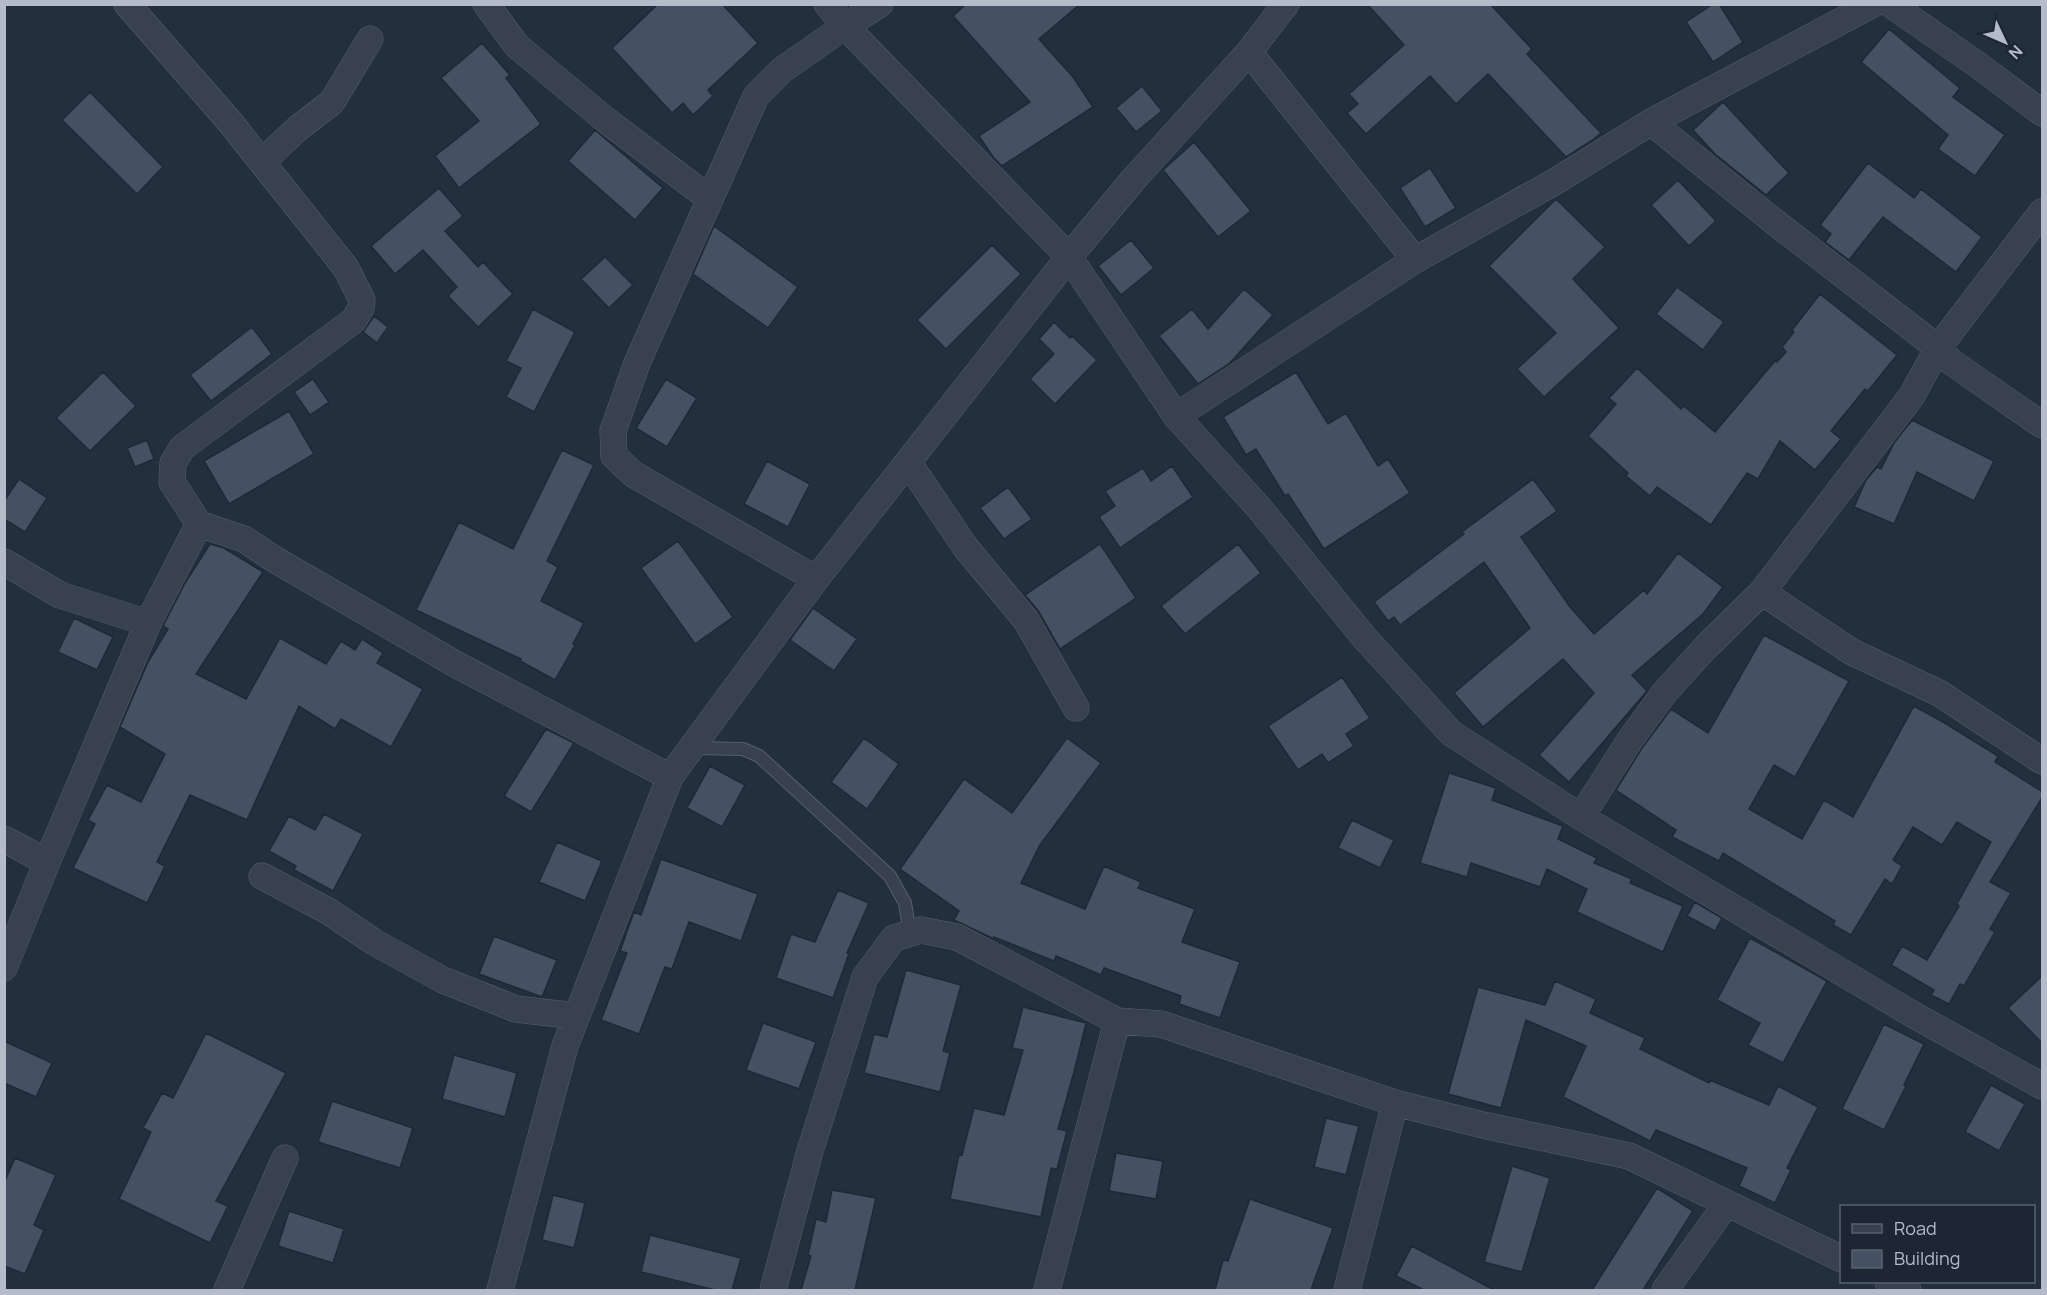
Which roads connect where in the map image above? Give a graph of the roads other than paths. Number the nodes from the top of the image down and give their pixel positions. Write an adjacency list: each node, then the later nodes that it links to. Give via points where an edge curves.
1 (127, 4): 13 (street)
2 (486, 4): 14 (street, via 517,46)
3 (827, 4): 8 (street)
4 (880, 4): 8 (street)
5 (1286, 4): 10 (street)
6 (1873, 4): 12 (street)
7 (1890, 4): 11 (street)
8 (844, 26): 14 (street, via 782,70 756,96); 16 (street)
9 (370, 39): 13 (street, via 332,102)
10 (1249, 52): 16 (street); 17 (street)
11 (2043, 113)
12 (1651, 122): 17 (street); 18 (street)
13 (262, 162): 22 (street, via 346,268 362,300 361,308 354,320 182,448 173,463 172,482)
14 (710, 199): 24 (street, via 637,363 613,431 614,456 633,474)
15 (2043, 212): 18 (street)
16 (1069, 257): 19 (street); 21 (street)
17 (1415, 260): 19 (street)
18 (1938, 348): 20 (street, via 1950,361); 25 (street, via 1911,397)
19 (1176, 416): 31 (street, via 1451,733)
20 (2043, 425)
21 (908, 462): 24 (street); 27 (street, via 966,548 1026,620)
22 (199, 524): 26 (street); 30 (street, via 244,538 459,666)
23 (4, 562): 26 (street, via 60,595)
24 (816, 579): 28 (street)
25 (1762, 592): 29 (street, via 1852,652 1939,693); 31 (street, via 1665,692)
26 (148, 623): 33 (street)
27 (1076, 708)
28 (691, 748): 30 (street); 35 (lane, via 743,749 759,756 890,876 905,903)
29 (2043, 761)
30 (670, 777): 37 (street)
31 (1581, 817): 39 (street, via 1912,1014)
32 (4, 838): 33 (street)
33 (47, 862): 36 (street)
34 (262, 876): 37 (street, via 443,980 516,1009)
35 (910, 933): 38 (street, via 921,930 957,937); 46 (street, via 894,938 865,977 810,1151)
36 (4, 968)
37 (576, 1016): 45 (street)
38 (1117, 1021): 40 (street, via 1161,1024); 47 (street)
39 (2043, 1086)
40 (1395, 1103): 42 (street, via 1629,1155); 48 (street)
41 (285, 1158): 44 (street)
42 (1727, 1203): 43 (street); 49 (street)
43 (1840, 1258)
44 (226, 1290)
45 (500, 1290)
46 (773, 1290)
47 (1047, 1290)
48 (1347, 1290)
49 (1665, 1290)

